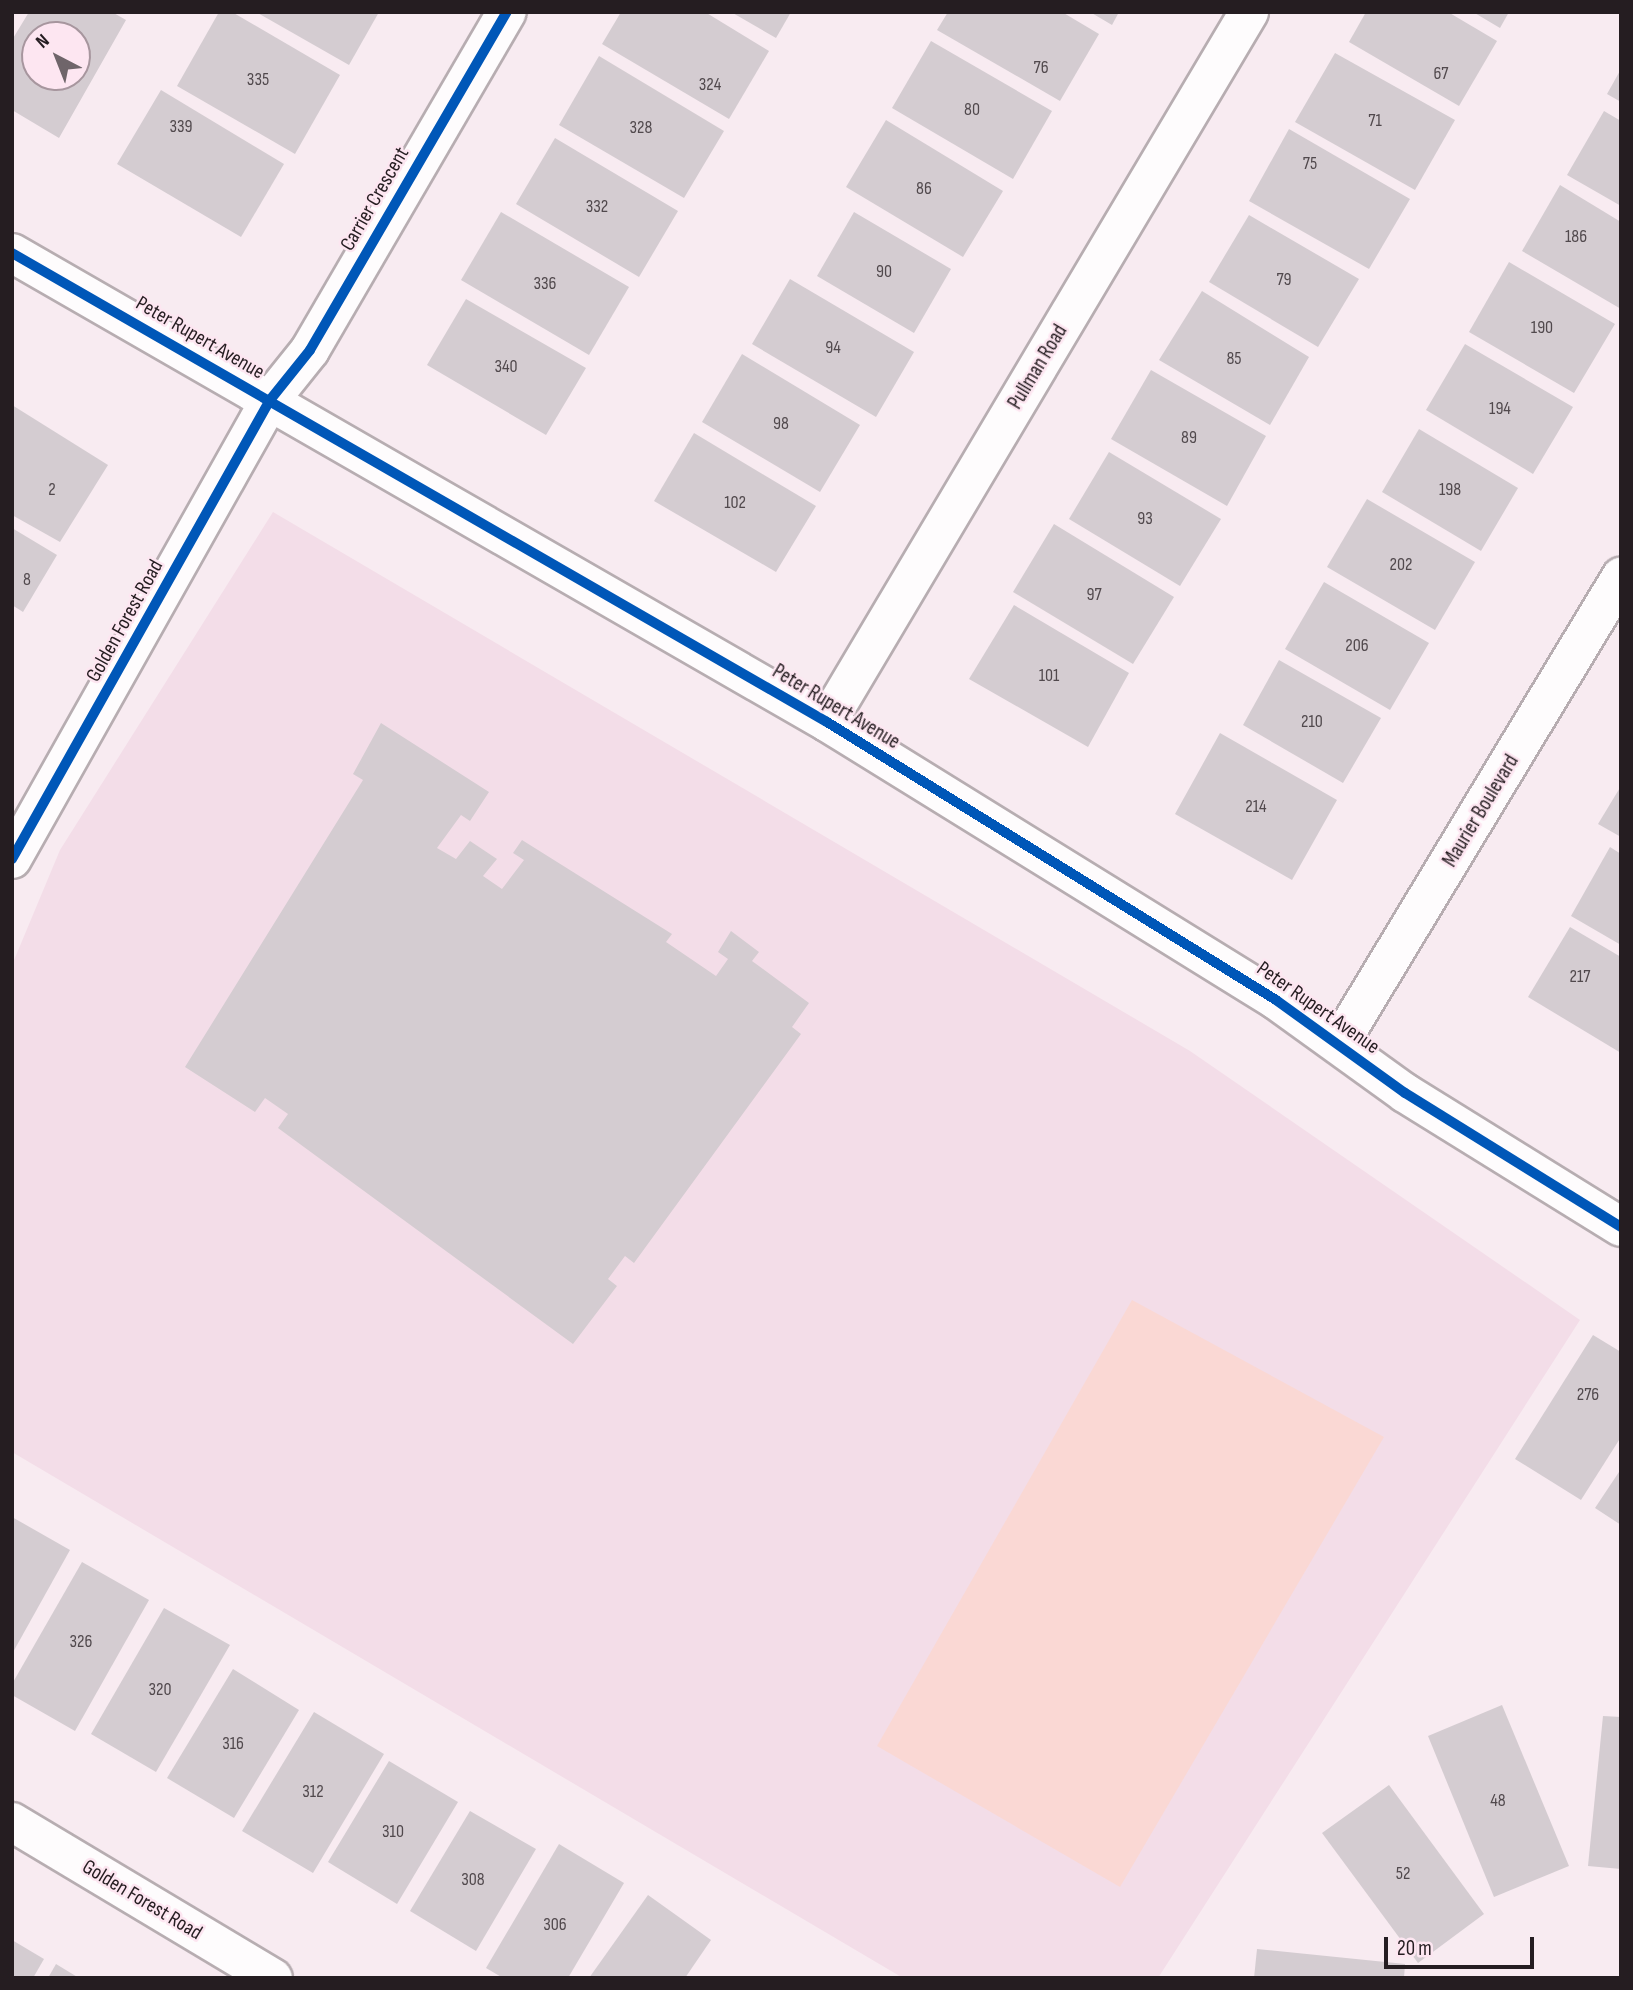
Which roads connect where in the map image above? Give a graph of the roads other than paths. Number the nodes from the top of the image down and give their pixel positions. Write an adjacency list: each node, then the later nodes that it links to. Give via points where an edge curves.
1 (507, 12): 4 (street, Carrier Crescent, via 310,350)
2 (1249, 12): 6 (street, Pullman Road)
3 (12, 253): 4 (street, Peter Rupert Avenue)
4 (270, 400): 6 (street, Peter Rupert Avenue); 7 (street, Golden Forest Road)
5 (1621, 577): 8 (street, Maurier Boulevard)
6 (827, 722): 8 (street, Peter Rupert Avenue, via 1276,1000)
7 (12, 859)
8 (1339, 1044): 9 (street, Peter Rupert Avenue, via 1405,1093)
9 (1621, 1227)
10 (12, 1822): 11 (street, Golden Forest Road)
11 (273, 1978)

